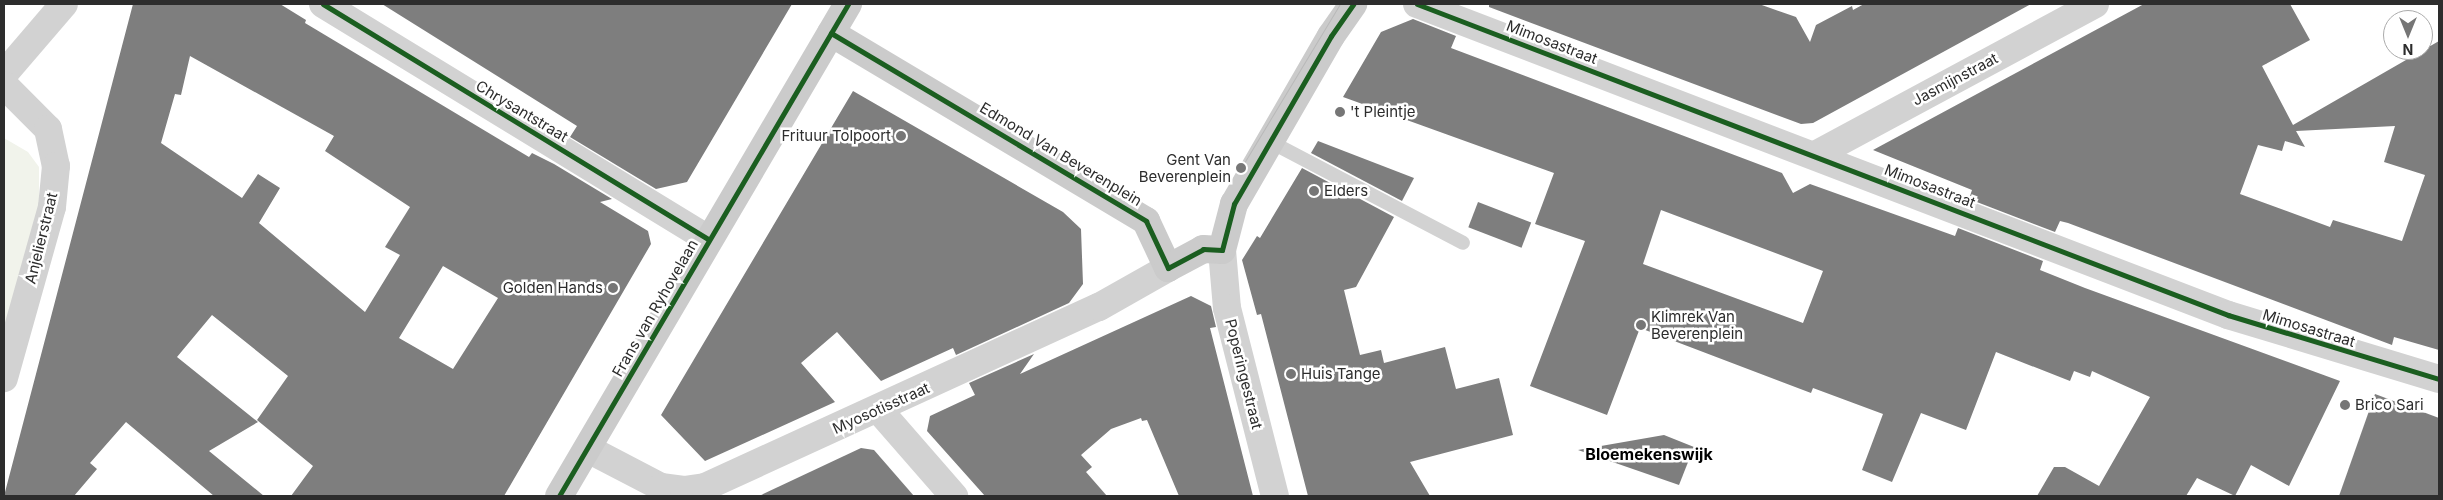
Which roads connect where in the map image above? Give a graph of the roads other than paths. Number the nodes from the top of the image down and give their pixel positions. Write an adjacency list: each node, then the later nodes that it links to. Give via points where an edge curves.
1 (64, 4): 8 (street)
2 (323, 4): 12 (street, Chrysantstraat)
3 (848, 4): 7 (street, Frans van Ryhovelaan)
4 (1354, 4): 10 (street, via 1331,36)
5 (1417, 4): 11 (street, Mimosastraat)
6 (2095, 4): 11 (street, Jasmijnstraat)
7 (831, 33): 12 (street, Frans van Ryhovelaan); 15 (street, Edmond Van Beverenplein, via 1146,221)
8 (4, 74)
9 (4, 85): 16 (street, Anjelierstraat, via 48,129 56,166 52,207)
10 (1269, 141): 13 (lane); 14 (street, via 1234,204)
11 (1815, 155): 17 (street, Mimosastraat, via 2228,315)
12 (709, 240): 19 (street, Frans van Ryhovelaan)
13 (1463, 243)
14 (1222, 250): 15 (street, via 1203,249); 22 (street, Poperingestraat, via 1228,308)
15 (1168, 268): 18 (street, Myosotisstraat, via 1099,307)
16 (4, 378)
17 (2439, 379)
18 (878, 409): 19 (street, Myosotisstraat, via 705,488 660,488); 21 (street)
19 (588, 449): 20 (street, Frans van Ryhovelaan)
20 (559, 496)
21 (954, 496)
22 (1275, 496)

